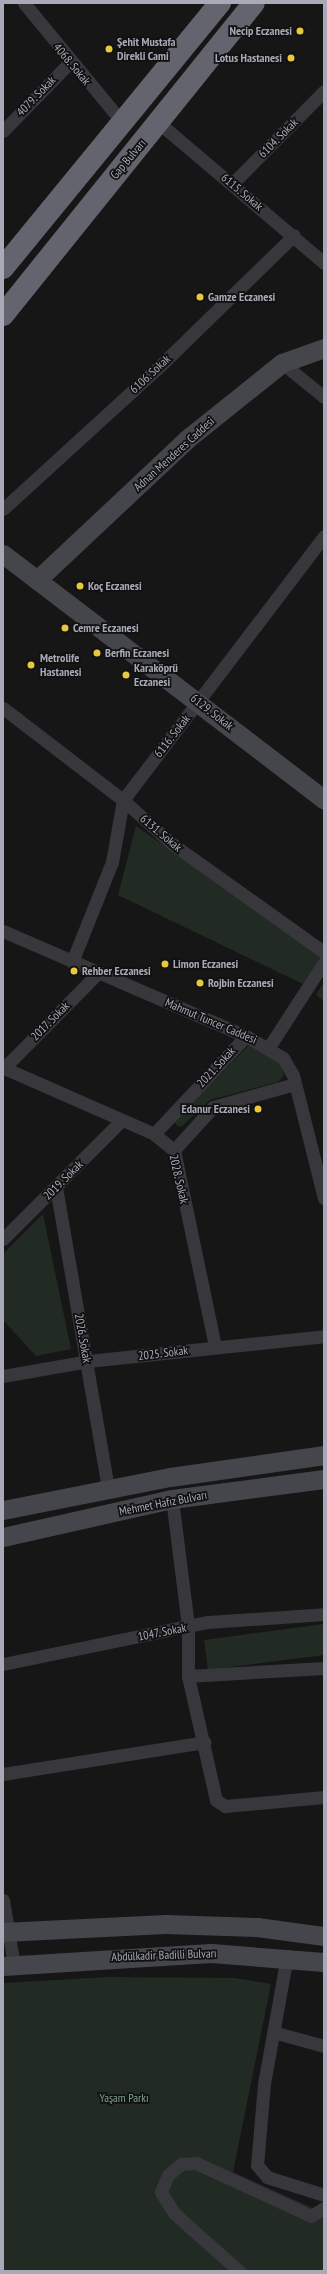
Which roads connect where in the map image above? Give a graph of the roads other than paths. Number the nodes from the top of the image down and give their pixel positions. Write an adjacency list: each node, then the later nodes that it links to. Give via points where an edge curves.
1 (24, 3): 4 (street, 4068. Sokak)
2 (220, 3): 6 (highway)
3 (254, 3): 7 (highway, Gap Bulvarı)
4 (70, 62): 6 (street, 4068. Sokak); 8 (street, 4079. Sokak)
5 (324, 91): 9 (street, 6104. Sokak)
6 (123, 123): 12 (highway)
7 (159, 123): 9 (street, 6115. Sokak); 13 (highway, Gap Bulvarı)
8 (3, 131)
9 (232, 184): 10 (street, 6115. Sokak)
10 (294, 235): 11 (street, 6115. Sokak); 17 (street, 6106. Sokak, via 165,361)
11 (324, 263)
12 (3, 268)
13 (3, 315)
14 (324, 348): 15 (main road, Adnan Menderes Caddesi)
15 (282, 363): 16 (street); 20 (main road, Adnan Menderes Caddesi, via 187,439)
16 (324, 397)
17 (3, 509)
18 (324, 536): 21 (street, 6116. Sokak)
19 (3, 554): 20 (main road, 6129. Sokak)
20 (37, 580): 21 (main road, 6129. Sokak)
21 (199, 702): 23 (main road, 6129. Sokak); 24 (street, 6116. Sokak)
22 (3, 708): 24 (street, 6131. Sokak)
23 (324, 799)
24 (123, 800): 26 (street, 6131. Sokak, via 171,844); 27 (street, 6116. Sokak, via 112,862)
25 (3, 931): 27 (street, Mahmut Tuncer Caddesi)
26 (324, 952)
27 (72, 962): 29 (street, Mahmut Tuncer Caddesi)
28 (324, 962): 31 (street)
29 (98, 973): 30 (street, Mahmut Tuncer Caddesi); 32 (street, 2017. Sokak)
30 (246, 1036): 31 (street, Mahmut Tuncer Caddesi); 35 (street, 2021. Sokak)
31 (269, 1047): 33 (street, Mahmut Tuncer Caddesi, via 283,1058)
32 (3, 1068): 34 (street, 2028. Sokak)
33 (295, 1084): 36 (street, via 213,1107); 38 (street, Mahmut Tuncer Caddesi)
34 (122, 1120): 35 (street, 2028. Sokak); 37 (street, 2019. Sokak)
35 (154, 1134): 36 (street, 2028. Sokak)
36 (174, 1150): 41 (street, 2028. Sokak)
37 (56, 1187): 39 (street, 2019. Sokak); 42 (street, 2026. Sokak)
38 (324, 1198)
39 (3, 1239)
40 (324, 1336): 41 (street, 2025. Sokak)
41 (215, 1346): 42 (street, 2025. Sokak)
42 (88, 1361): 43 (street, 2025. Sokak); 46 (street, 2026. Sokak)
43 (3, 1376)
44 (324, 1454): 46 (main road, Mehmet Hafız Bulvarı)
45 (324, 1479): 47 (main road, Mehmet Hafız Bulvarı)
46 (108, 1489): 48 (main road, Mehmet Hafız Bulvarı)
47 (172, 1499): 49 (main road, Mehmet Hafız Bulvarı); 51 (street)
48 (3, 1510)
49 (3, 1537)
50 (324, 1614): 51 (street, 1047. Sokak)
51 (188, 1626): 52 (street, 1047. Sokak); 54 (street)
52 (3, 1664)
53 (324, 1668): 54 (street)
54 (188, 1676): 55 (street)
55 (204, 1742): 56 (street); 57 (street, via 216,1800 224,1806)
56 (3, 1774)
57 (324, 1797)
58 (3, 1900): 59 (street)
59 (6, 1932): 60 (main road, via 165,1924 257,1927); 63 (street)
60 (324, 1936)
61 (287, 1956): 62 (main road, Abdülkadir Badilli Bulvarı); 63 (main road, Abdülkadir Badilli Bulvarı, via 211,1953); 64 (street)
62 (324, 1962)
63 (9, 1966)
64 (273, 2032): 65 (street); 66 (street, via 257,2165 267,2177)
65 (324, 2046)
66 (324, 2195)
67 (324, 2208): 68 (street, via 311,2216 196,2163 180,2164 168,2175 161,2192 174,2213)
68 (239, 2271)

